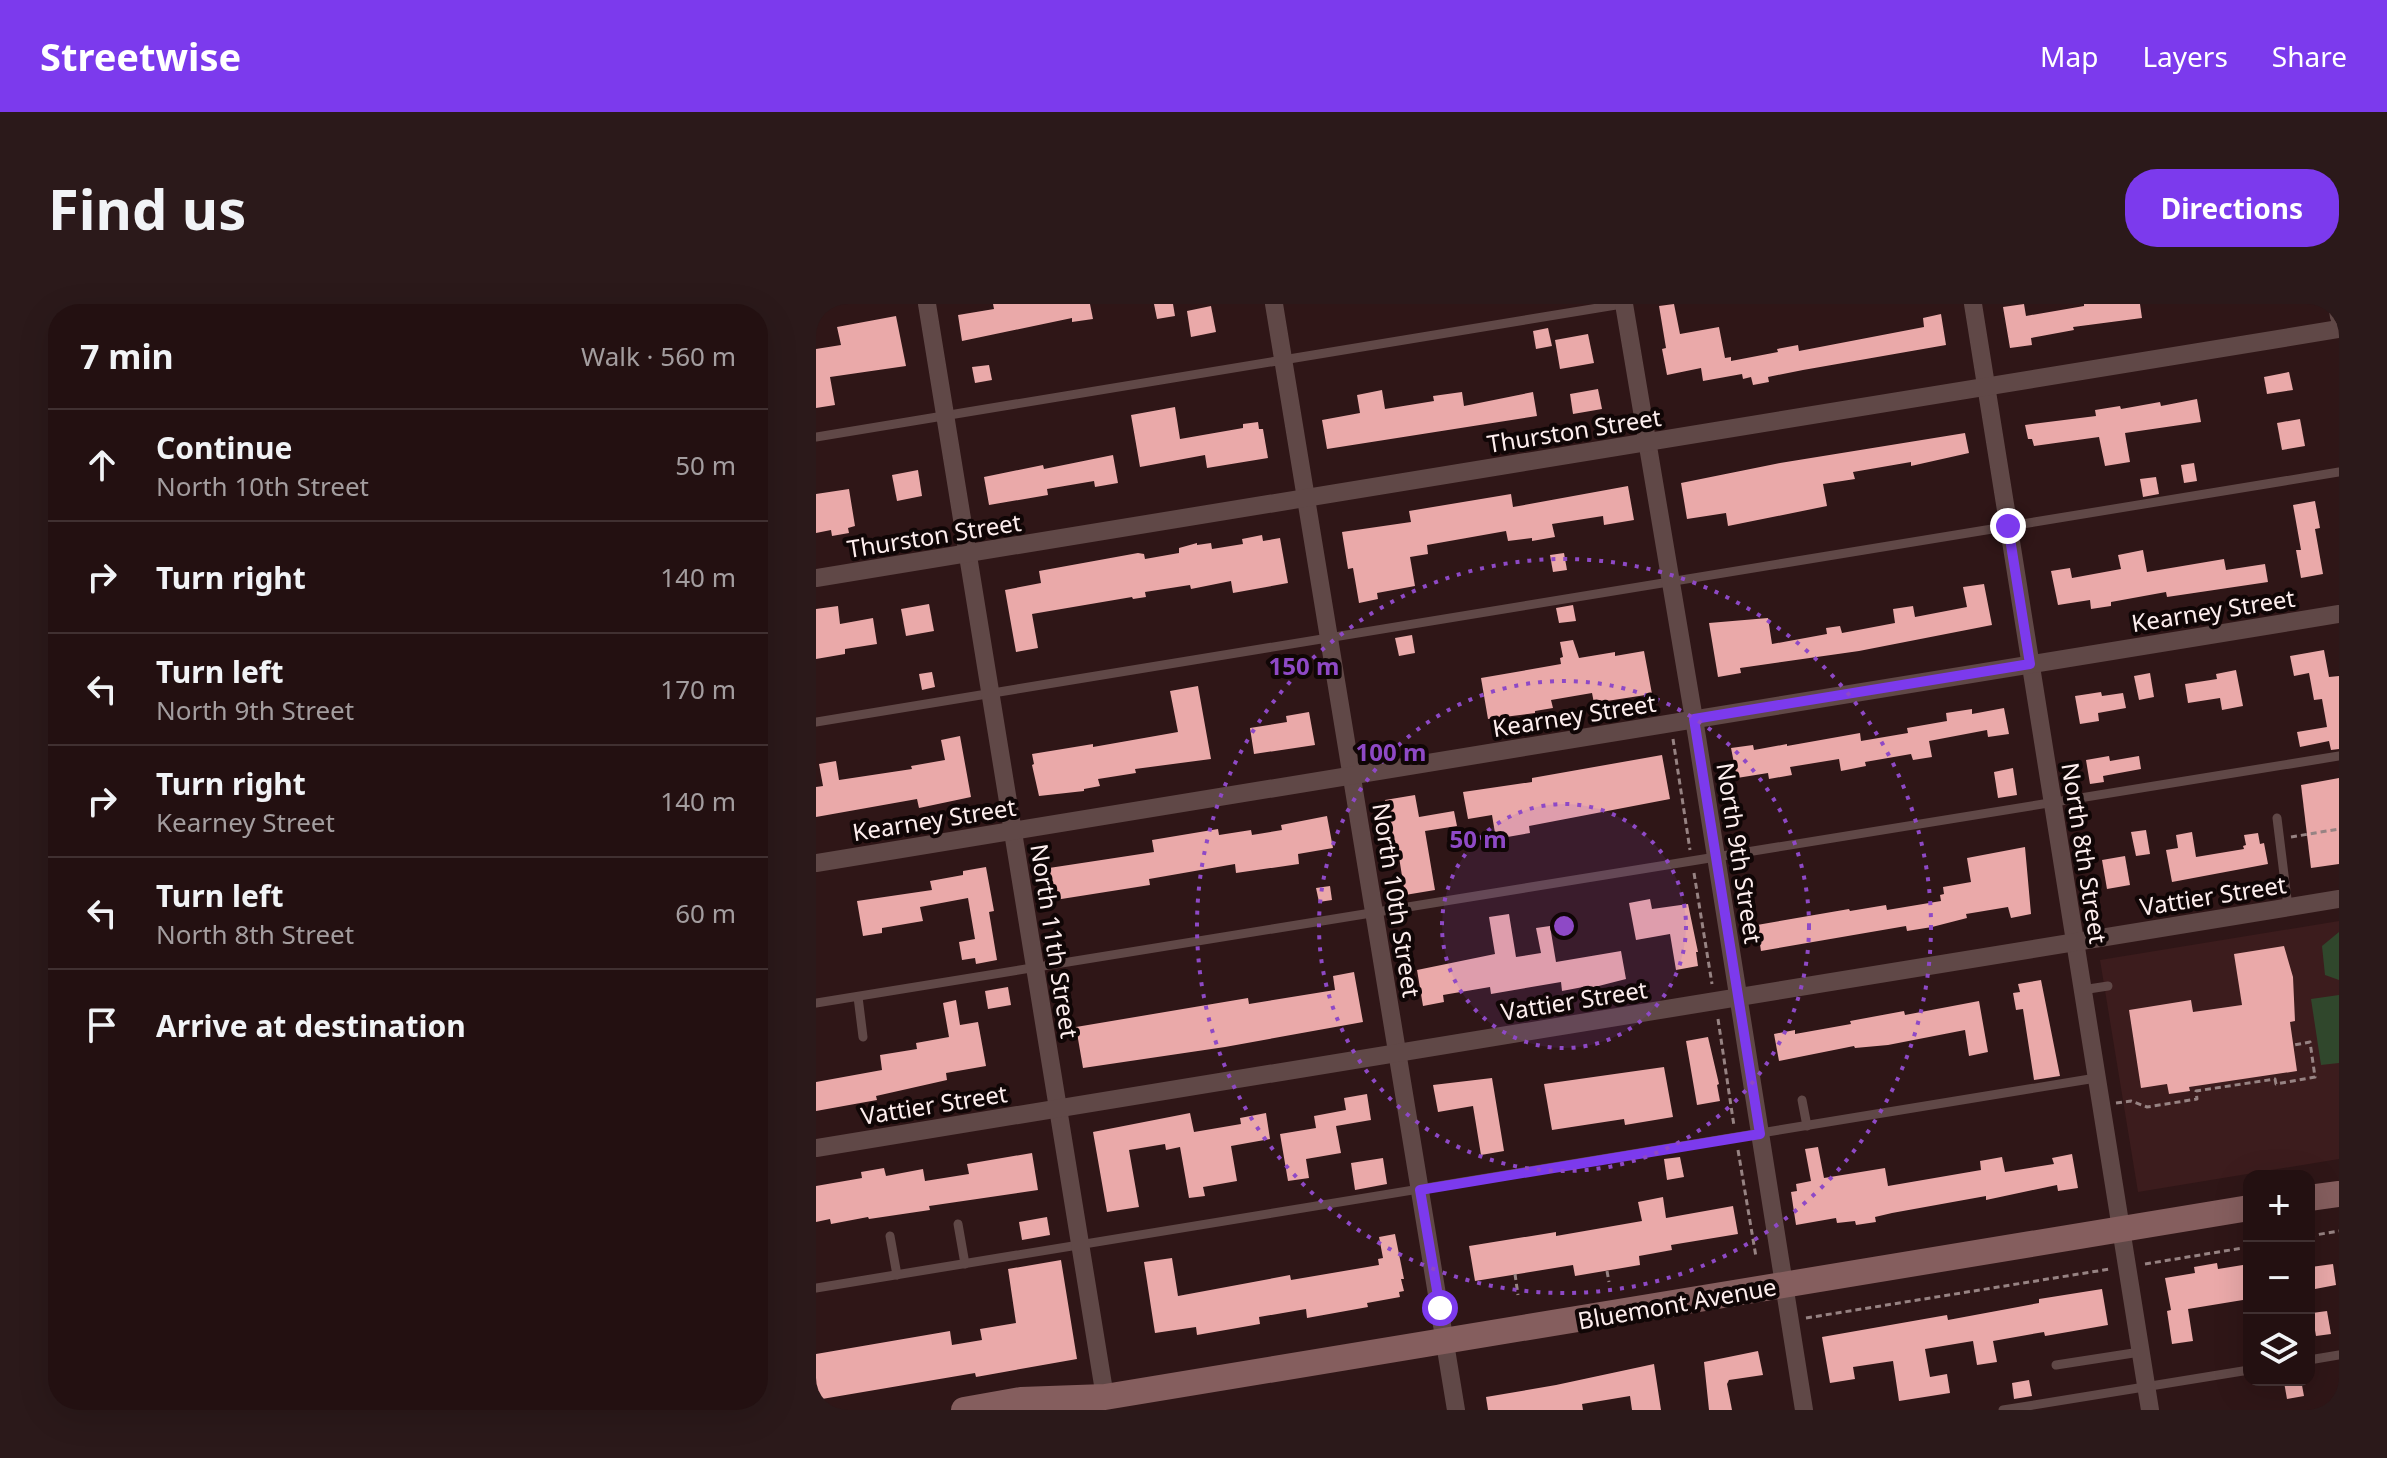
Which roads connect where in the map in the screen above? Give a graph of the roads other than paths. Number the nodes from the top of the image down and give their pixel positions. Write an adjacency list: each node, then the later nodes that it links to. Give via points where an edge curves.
1 (927, 304): 10 (street, North 11th Street)
2 (1274, 304): 8 (street, North 10th Street)
3 (1623, 304): 8 (lane); 12 (street, North 9th Street)
4 (1973, 304): 9 (street, North 8th Street)
5 (2337, 304): 6 (street)
6 (2339, 317)
7 (2339, 329): 9 (street, Thurston Street)
8 (1283, 360): 10 (lane); 14 (street, North 10th Street)
9 (1986, 386): 12 (street, Thurston Street); 15 (street, North 8th Street)
10 (945, 416): 11 (lane); 16 (street, North 11th Street)
11 (816, 437)
12 (1648, 442): 14 (street, Thurston Street); 18 (street, North 9th Street)
13 (2339, 472): 15 (lane)
14 (1306, 498): 16 (street, Thurston Street); 20 (street, North 10th Street)
15 (2008, 526): 18 (lane); 21 (street, North 8th Street)
16 (968, 553): 17 (street, Thurston Street); 22 (street, North 11th Street)
17 (816, 578)
18 (1670, 580): 20 (lane); 23 (street, North 9th Street)
19 (2339, 614): 21 (street, Kearney Street)
20 (1329, 638): 22 (lane); 26 (street, North 10th Street)
21 (2030, 664): 23 (street, Kearney Street); 27 (street, North 8th Street)
22 (990, 692): 24 (lane); 29 (street, North 11th Street)
23 (1694, 719): 26 (street, Kearney Street); 30 (street, North 9th Street)
24 (816, 722)
25 (2339, 756): 27 (lane)
26 (1352, 775): 29 (street, Kearney Street); 34 (street, North 10th Street)
27 (2053, 803): 30 (lane); 35 (street, North 8th Street)
28 (2277, 818): 33 (lane)
29 (1013, 831): 31 (street, Kearney Street); 36 (street, North 11th Street)
30 (1716, 857): 34 (lane); 40 (street, North 9th Street)
31 (816, 863)
32 (2339, 899): 33 (street, Vattier Street)
33 (2288, 907): 35 (street, Vattier Street)
34 (1374, 912): 36 (lane); 43 (street, North 10th Street)
35 (2075, 941): 38 (street, North 8th Street); 40 (street, Vattier Street)
36 (1035, 969): 39 (lane); 46 (street, North 11th Street)
37 (2108, 986): 38 (lane)
38 (2082, 990): 44 (street, North 8th Street)
39 (858, 997): 41 (lane); 42 (lane)
40 (1738, 997): 43 (street, Vattier Street); 48 (street, North 9th Street)
41 (816, 1003)
42 (863, 1037)
43 (1398, 1052): 46 (street, Vattier Street); 50 (street, North 10th Street)
44 (2096, 1078): 47 (lane); 55 (street, North 8th Street)
45 (1802, 1100): 47 (lane)
46 (1058, 1108): 49 (street, Vattier Street); 57 (street, North 11th Street)
47 (1807, 1126): 48 (lane)
48 (1760, 1134): 50 (lane); 60 (street, North 9th Street)
49 (816, 1148)
50 (1420, 1190): 57 (lane); 62 (street, North 10th Street)
51 (2339, 1194): 52 (main road)
52 (2315, 1197)
53 (2243, 1209): 55 (main road, Bluemont Avenue)
54 (958, 1224): 58 (lane)
55 (2121, 1228): 60 (main road, Bluemont Avenue); 63 (street, North 8th Street)
56 (890, 1236): 59 (lane)
57 (1081, 1246): 58 (lane); 69 (street, North 11th Street)
58 (965, 1264): 59 (lane)
59 (897, 1275): 61 (lane)
60 (1784, 1285): 62 (main road, Bluemont Avenue); 73 (street, North 9th Street)
61 (816, 1288)
62 (1445, 1341): 69 (main road, Bluemont Avenue); 72 (street, North 10th Street)
63 (2140, 1352): 66 (lane); 68 (street, North 8th Street)
64 (2339, 1355): 65 (lane)
65 (2315, 1359)
66 (2056, 1365)
67 (2243, 1371): 68 (lane)
68 (2146, 1387): 74 (lane); 75 (street, North 8th Street)
69 (1105, 1397): 70 (main road, Bluemont Avenue, via 1021,1400); 71 (main road, Bluemont Avenue)
70 (964, 1410)
71 (1062, 1410)
72 (1456, 1410)
73 (1804, 1410)
74 (2003, 1410)
75 (2150, 1410)

